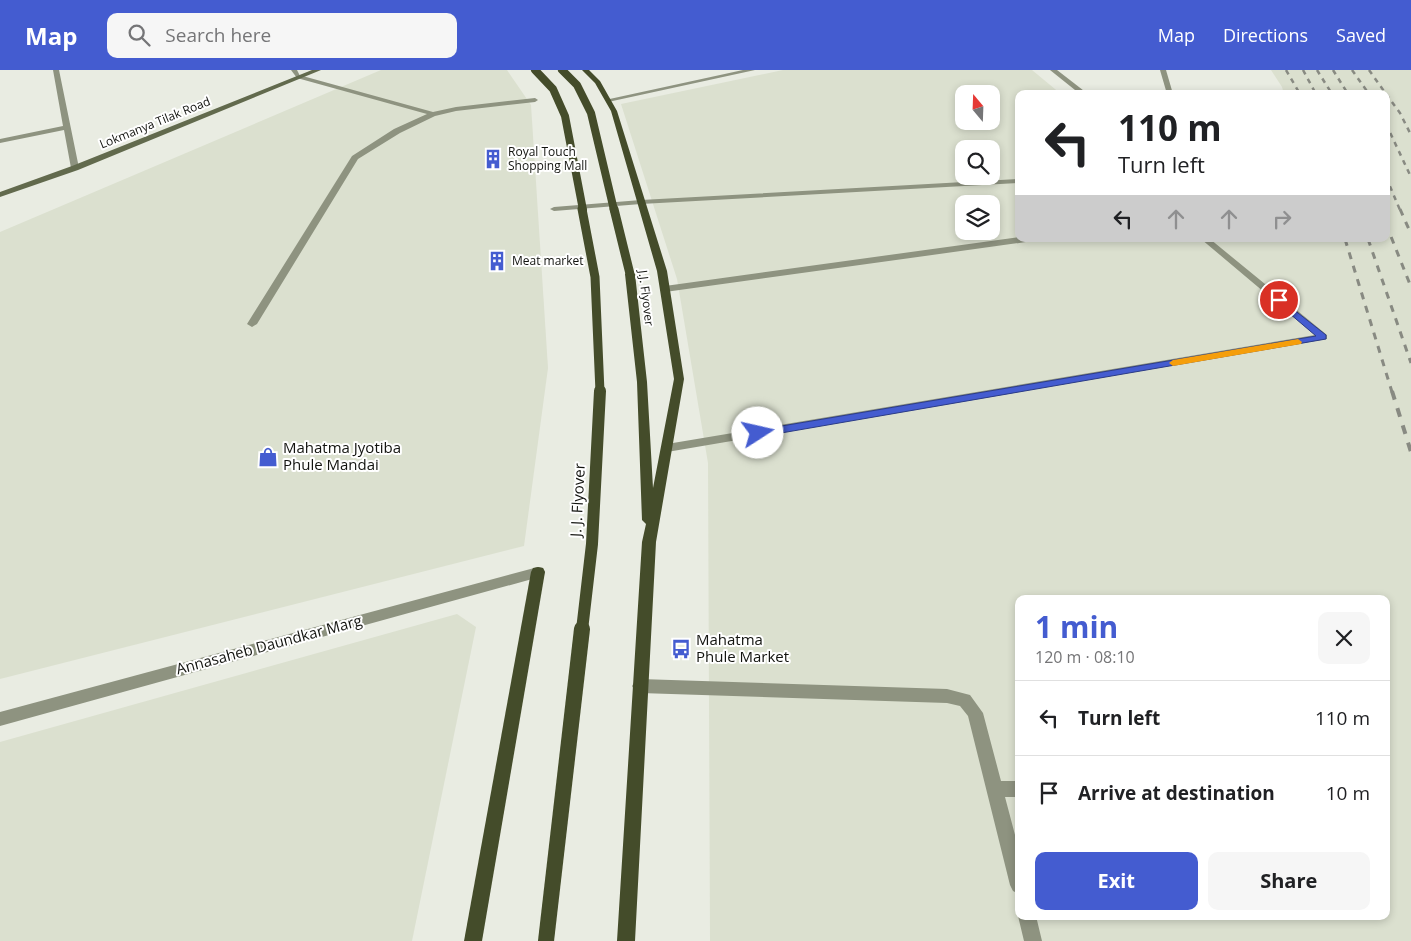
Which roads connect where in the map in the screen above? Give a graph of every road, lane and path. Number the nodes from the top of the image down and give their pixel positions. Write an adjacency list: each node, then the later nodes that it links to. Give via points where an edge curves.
1 (56, 70): 16 (street)
2 (318, 70): 10 (main road, Lokmanya Tilak Road)
3 (324, 70): 10 (main road)
4 (535, 70): 37 (main road, J. J. Flyover, bridge, via 553,89 565,116 595,277 600,386 592,544)
5 (562, 70): 28 (main road, J.J. Flyover, bridge, via 577,85 591,113 630,274 642,382)
6 (586, 70): 14 (main road, via 598,82)
7 (752, 70): 14 (street)
8 (1053, 70): 11 (street)
9 (1163, 70): 12 (street)
10 (296, 74): 15 (street); 18 (main road, Lokmanya Tilak Road)
11 (1080, 90)
12 (1169, 90)
13 (535, 100): 15 (street)
14 (608, 100): 21 (main road)
15 (433, 114): 26 (street, via 397,130 355,158)
16 (68, 127): 17 (street); 18 (street)
17 (0, 141)
18 (75, 168): 20 (main road, Lokmanya Tilak Road)
19 (1015, 181): 21 (street)
20 (0, 195)
21 (641, 202): 22 (street); 25 (main road)
22 (554, 209)
23 (1015, 240): 25 (street)
24 (1209, 242): 27 (street, via 1323,337)
25 (665, 288): 27 (main road, via 679,379)
26 (252, 324)
27 (667, 448): 28 (main road)
28 (649, 542): 30 (main road)
29 (538, 572): 31 (street, Annasaheb Daundkar Marg); 36 (main road)
30 (640, 686): 32 (street, via 957,698 970,705 975,713); 38 (main road)
31 (0, 719)
32 (994, 789): 33 (street); 34 (street)
33 (1015, 789)
34 (1015, 869)
35 (1028, 920): 39 (street)
36 (474, 941)
37 (546, 941)
38 (626, 941)
39 (1033, 941)

